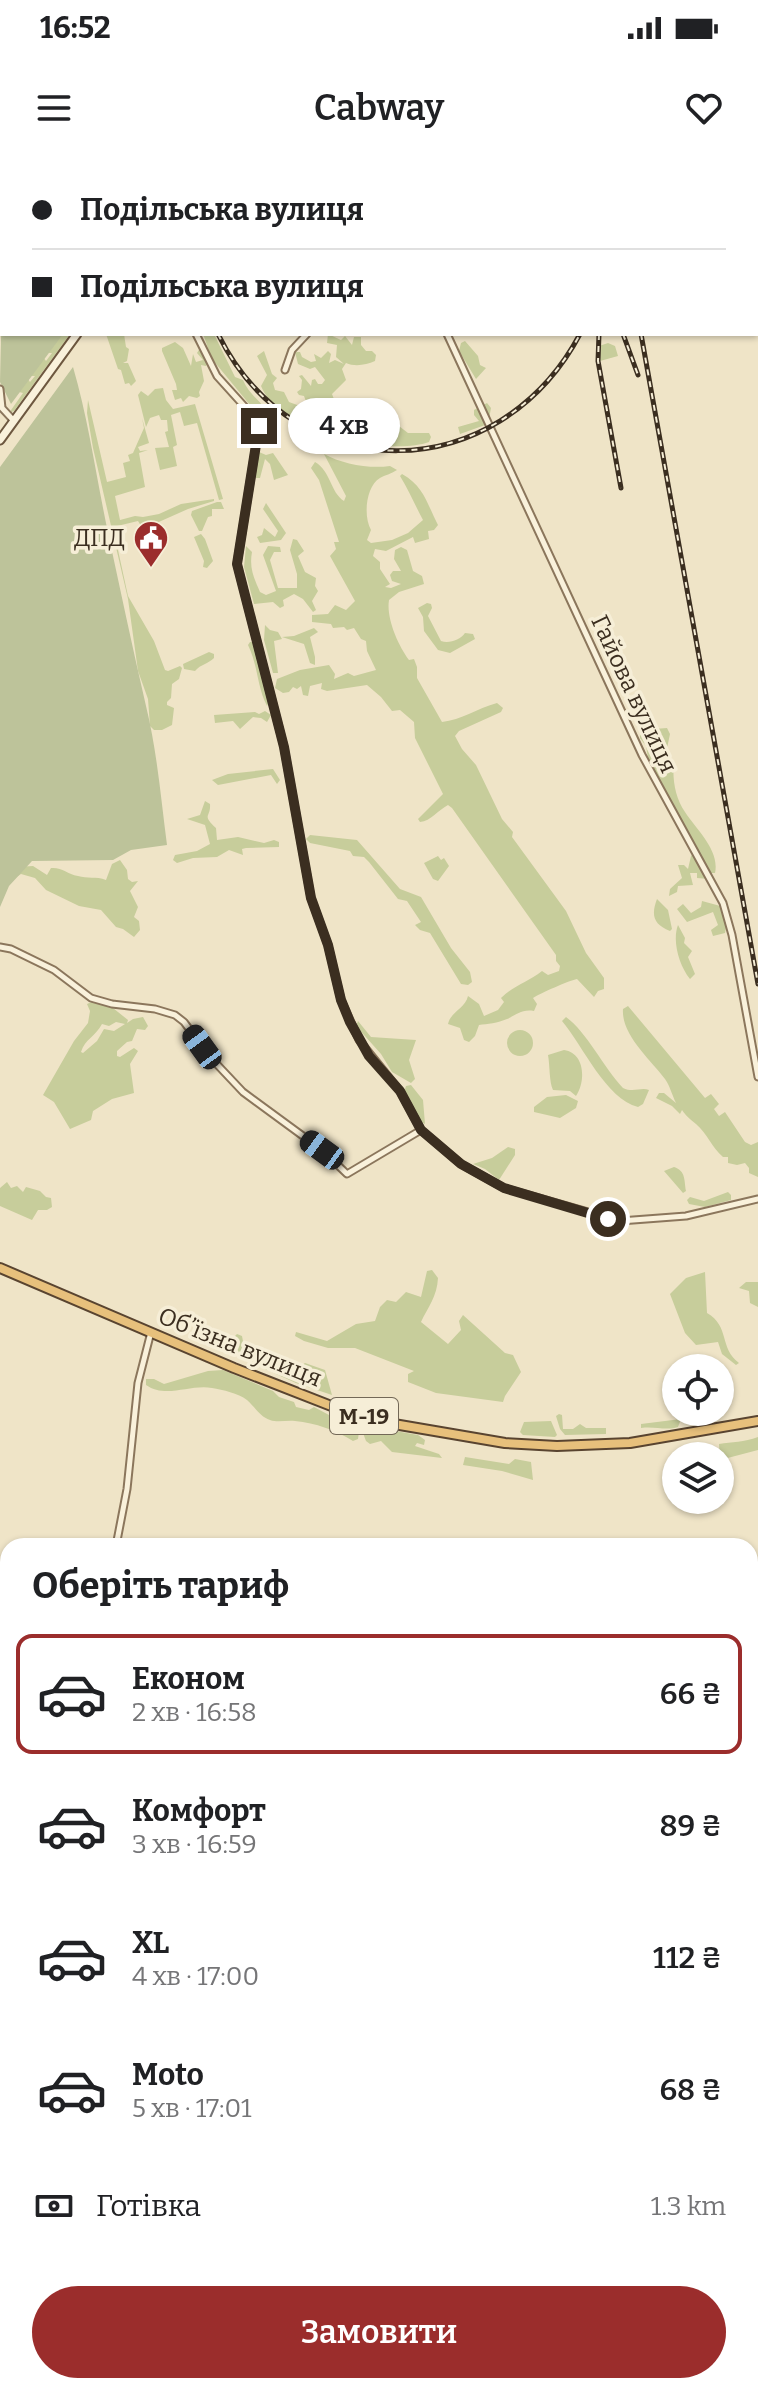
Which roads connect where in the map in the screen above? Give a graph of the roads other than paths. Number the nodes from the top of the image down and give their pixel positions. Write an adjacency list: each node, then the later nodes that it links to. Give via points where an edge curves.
1 (76, 336): 7 (main road)
2 (197, 336): 11 (street, via 217,376 259,426 237,564 284,747 311,898 350,1022)
3 (305, 336): 5 (street, via 292,350)
4 (448, 336): 10 (street, Гайова вулиця, via 642,755 723,903)
5 (285, 370)
6 (0, 389): 7 (street, via 2,408)
7 (14, 421): 8 (main road)
8 (0, 440)
9 (0, 947): 11 (street, via 54,970 91,998 175,1015 243,1092 347,1174)
10 (758, 1077)
11 (421, 1130): 12 (street, via 488,1181 608,1219 686,1216)
12 (758, 1199)
13 (0, 1268): 14 (highway, Обʼїзна вулиця / М-19)
14 (151, 1332): 15 (highway, Обʼїзна вулиця / М-19, via 339,1409 505,1443 627,1443); 16 (street, via 138,1383)
15 (758, 1421)
16 (118, 1538)

